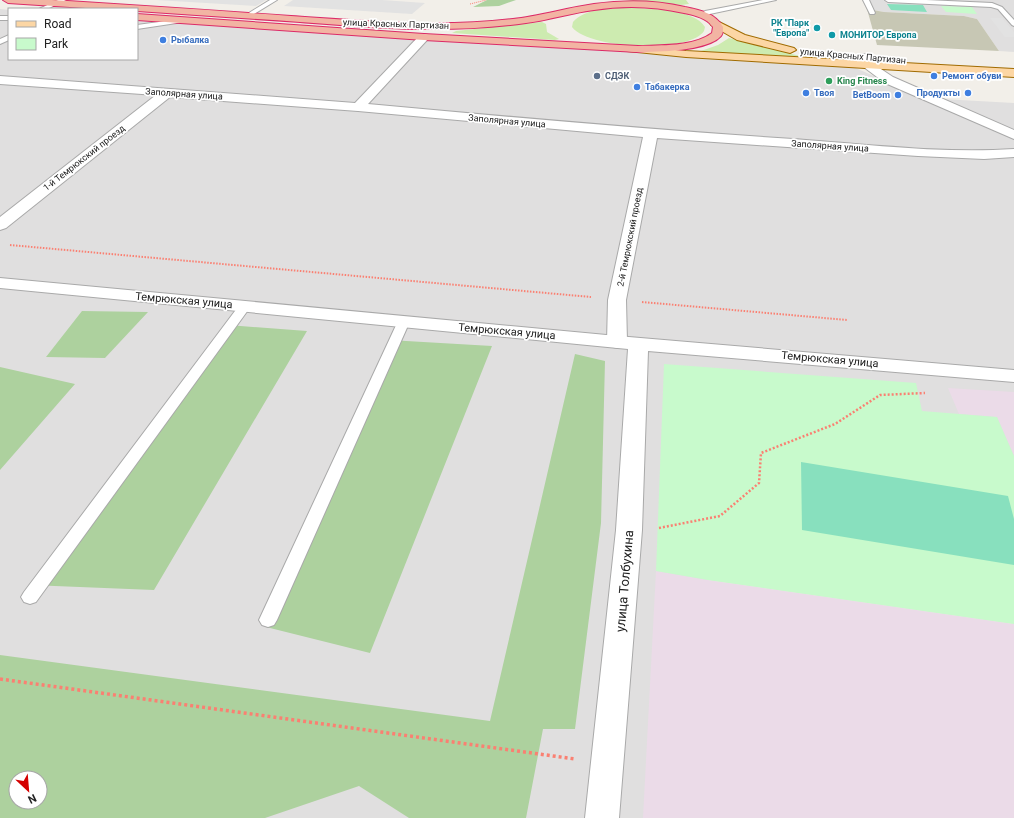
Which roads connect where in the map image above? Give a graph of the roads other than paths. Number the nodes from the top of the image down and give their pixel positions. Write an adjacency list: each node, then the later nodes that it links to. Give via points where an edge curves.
1 (8, 0): 8 (highway, улица Красных Партизан)
2 (274, 0): 15 (lane)
3 (607, 0): 11 (highway)
4 (696, 0): 16 (highway)
5 (773, 0): 9 (lane)
6 (866, 0): 13 (lane)
7 (888, 0): 19 (lane, via 992,5 1000,8)
8 (59, 2): 10 (lane); 15 (highway, улица Красных Партизан)
9 (757, 2): 16 (lane)
10 (44, 8)
11 (584, 9): 12 (highway, улица Красных Партизан); 16 (highway, улица Красных Партизан, via 622,4 658,6 690,11)
12 (571, 13): 15 (highway, улица Красных Партизан, via 502,23 428,27); 18 (highway)
13 (872, 13)
14 (138, 16): 17 (highway, улица Красных Партизан)
15 (247, 16)
16 (711, 19): 23 (highway, via 718,27 717,33 700,42 669,48); 24 (main road, улица Красных Партизан, via 732,33 776,47)
17 (188, 20): 20 (lane); 22 (highway, улица Красных Партизан)
18 (558, 24)
19 (1014, 24)
20 (138, 27)
21 (568, 35): 23 (highway, via 583,41)
22 (424, 36): 23 (highway, улица Красных Партизан); 29 (street)
23 (616, 47): 24 (main road, улица Красных Партизан, via 686,54)
24 (866, 61): 25 (main road, улица Красных Партизан); 26 (main road, улица Красных Партизан); 31 (street, via 889,80)
25 (1014, 66)
26 (1014, 73)
27 (0, 80): 28 (street, Заполярная улица)
28 (168, 92): 29 (street, Заполярная улица); 33 (street, 1-й Темрюкский проезд)
29 (358, 107): 30 (street, Заполярная улица)
30 (651, 134): 32 (street, Заполярная улица, via 918,152 984,155); 37 (street, 2-й Темрюкский проезд, via 618,300)
31 (1014, 135)
32 (1014, 153)
33 (0, 225)
34 (0, 283): 35 (street, Темрюкская улица)
35 (245, 306): 36 (street, Темрюкская улица); 39 (lane)
36 (404, 322): 37 (street, Темрюкская улица); 40 (lane)
37 (627, 342): 38 (street, Темрюкская улица); 41 (street, улица Толбухина, via 629,530)
38 (1014, 376)
39 (30, 597)
40 (268, 620)
41 (602, 818)

